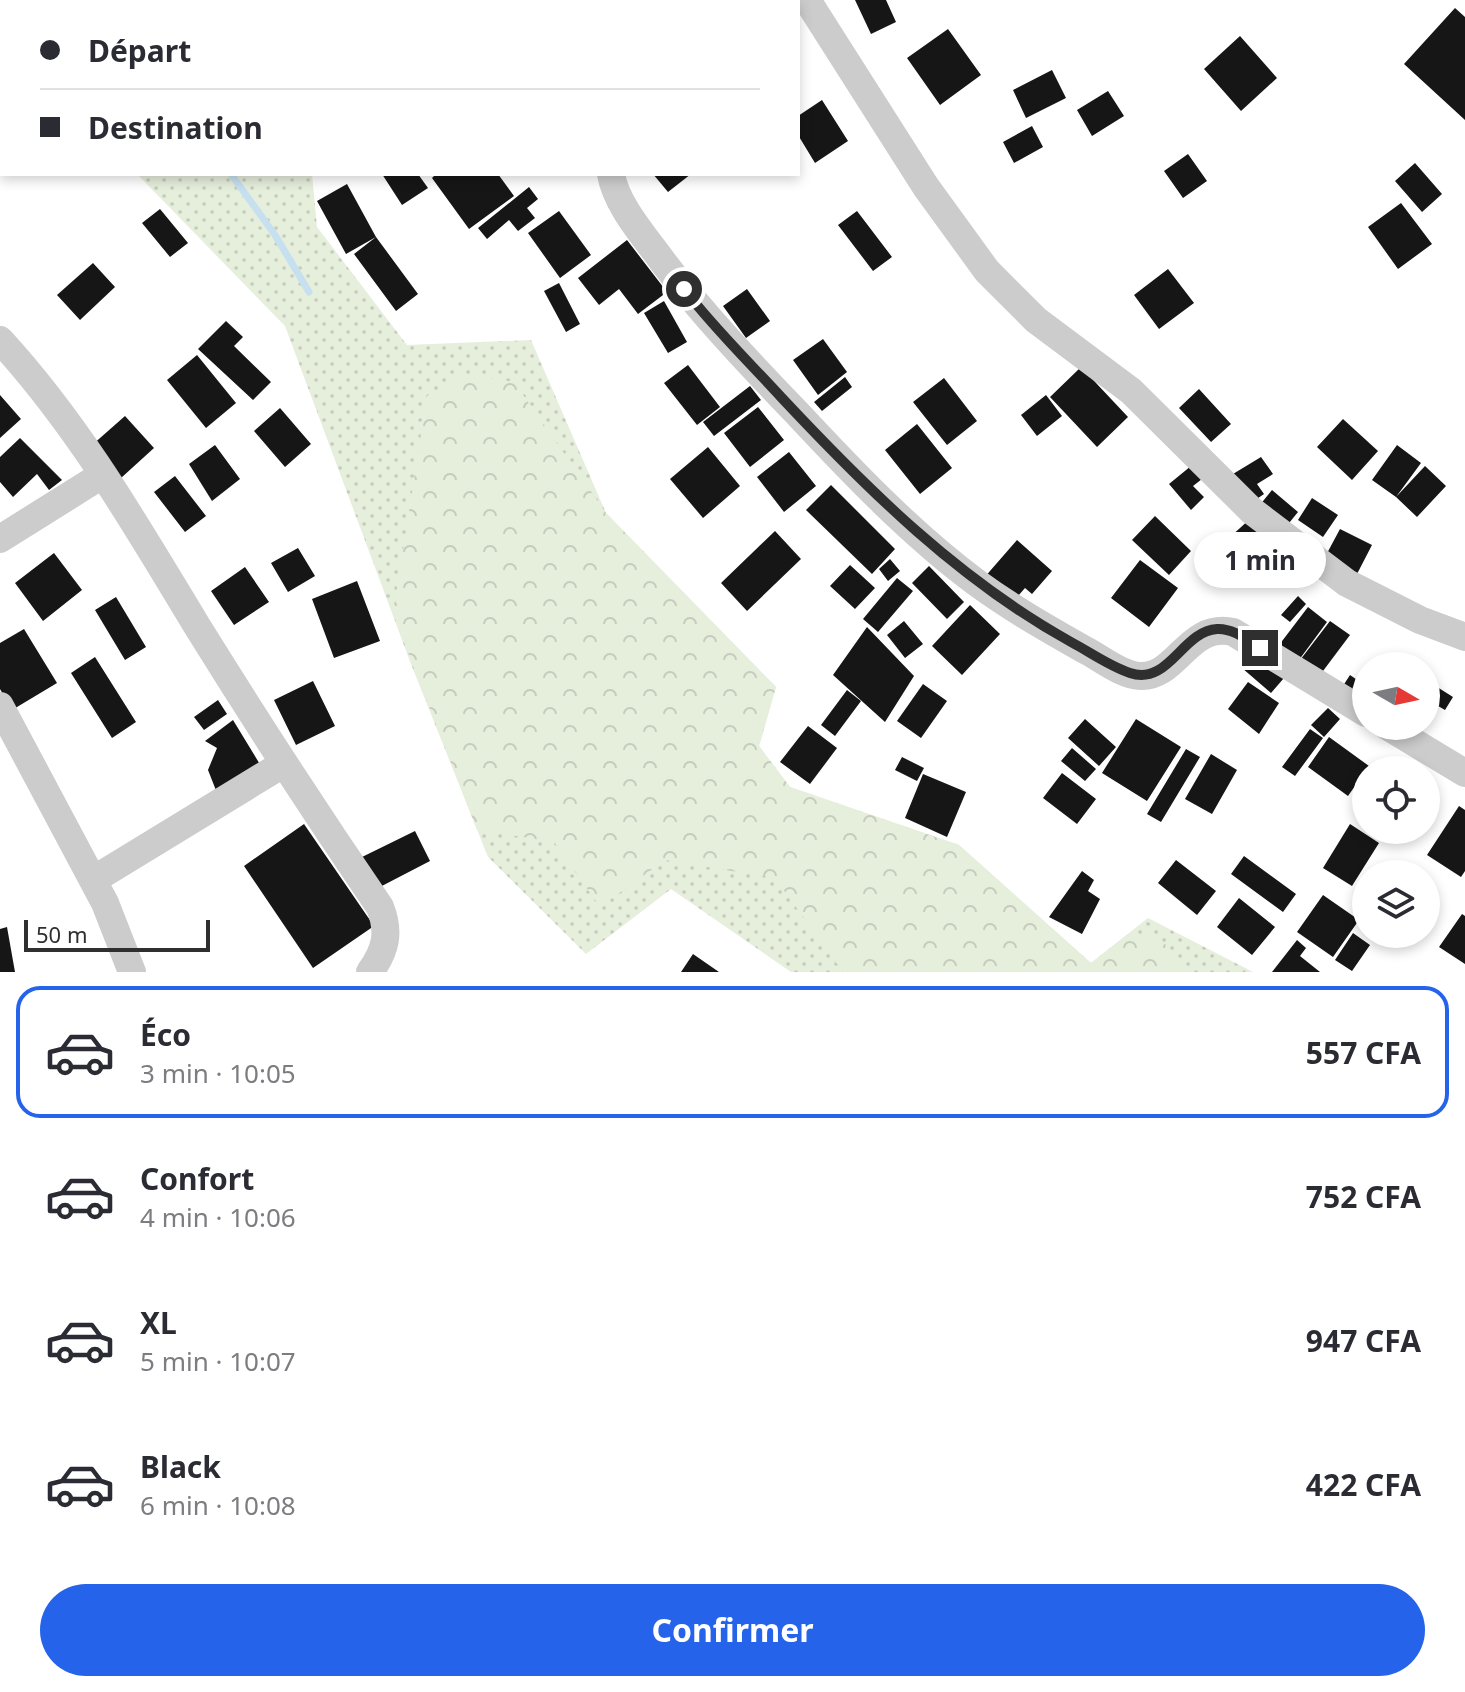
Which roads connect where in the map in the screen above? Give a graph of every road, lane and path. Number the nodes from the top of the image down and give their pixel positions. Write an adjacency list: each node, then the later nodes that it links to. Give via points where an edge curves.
1 (807, 0): 6 (street, via 934,198 987,271 1036,320 1131,391 1252,511 1347,583)
2 (611, 176): 7 (street, via 646,239 703,313 852,473 976,582 1122,671 1155,673 1218,628)
3 (0, 340): 4 (street, via 68,423)
4 (102, 475): 5 (street); 10 (street)
5 (0, 539)
6 (1465, 637)
7 (1352, 704)
8 (0, 706): 12 (street)
9 (1410, 740): 11 (street)
10 (283, 764): 12 (street); 13 (street, via 380,907 386,940)
11 (1465, 773)
12 (93, 880): 14 (street)
13 (372, 971)
14 (132, 972)

